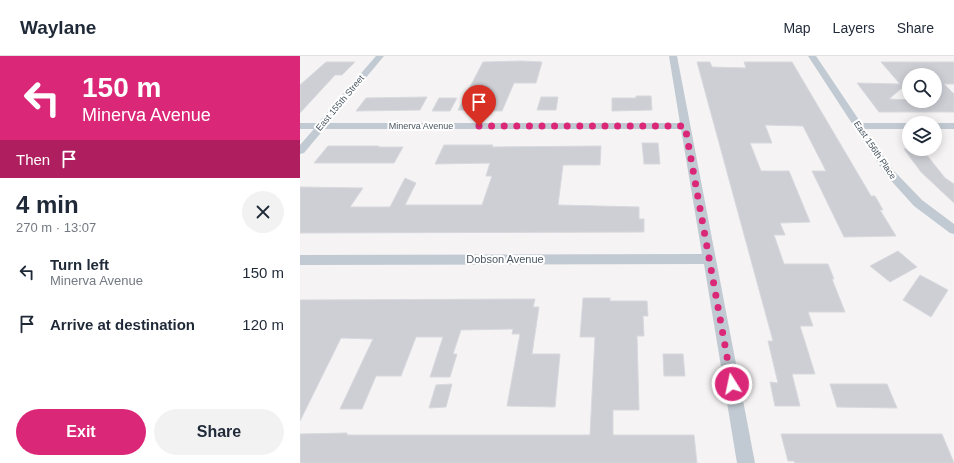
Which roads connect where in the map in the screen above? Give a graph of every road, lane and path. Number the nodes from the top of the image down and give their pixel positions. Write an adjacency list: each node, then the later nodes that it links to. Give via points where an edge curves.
1 (380, 56): 5 (street, East 155th Street)
2 (672, 56): 6 (street)
3 (812, 56): 7 (street, East 156th Place)
4 (300, 126): 5 (street, Minerva Avenue)
5 (321, 126): 6 (street, Minerva Avenue); 11 (street, East 155th Street)
6 (685, 126): 13 (street)
7 (858, 126): 8 (street); 12 (street, East 156th Place, via 901,187)
8 (902, 126)
9 (942, 126): 10 (street)
10 (954, 126)
11 (300, 151)
12 (954, 230)
13 (709, 259): 14 (street, Dobson Avenue); 15 (street)
14 (300, 260)
15 (746, 463)

